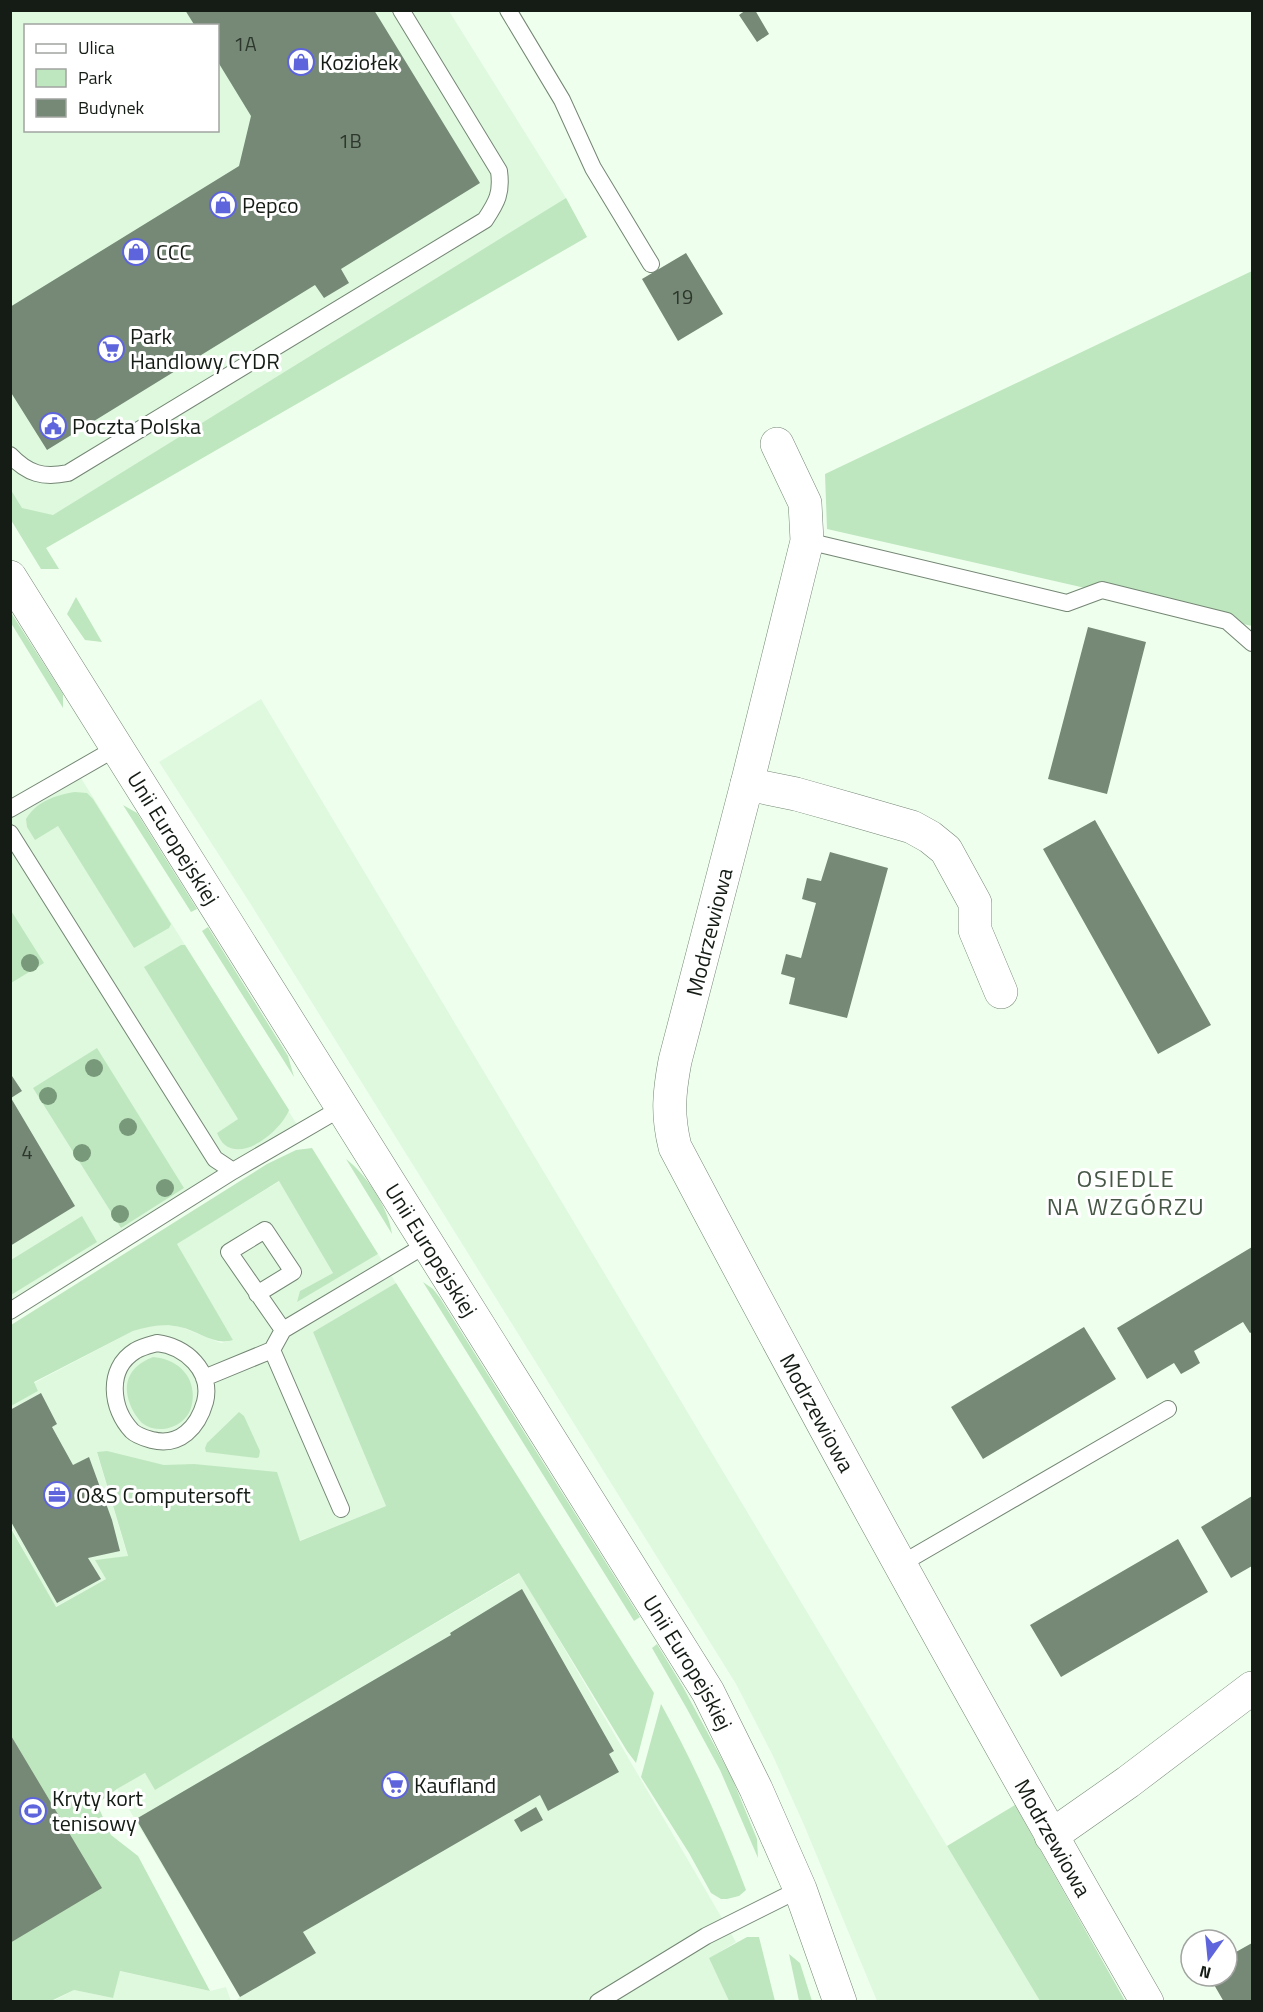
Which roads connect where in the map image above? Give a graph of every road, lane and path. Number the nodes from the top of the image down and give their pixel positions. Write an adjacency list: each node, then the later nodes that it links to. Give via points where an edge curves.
1 (401, 10): 5 (lane, via 499,171 501,186 496,204 484,220 68,473 50,476 28,471)
2 (508, 10): 3 (lane, via 562,100 593,168)
3 (651, 264)
4 (777, 444): 6 (street, Modrzewiowa, via 805,503)
5 (10, 455)
6 (807, 541): 8 (lane, via 1067,603 1102,590 1227,621); 10 (street, Modrzewiowa)
7 (10, 578): 9 (street, Unii Europejskiej)
8 (1252, 643)
9 (118, 747): 11 (lane); 14 (street, Unii Europejskiej)
10 (747, 784): 13 (street, via 912,827 946,850 975,903 975,930); 24 (street, Modrzewiowa, via 675,1061 669,1098 670,1126 675,1147 736,1263)
11 (10, 809)
12 (10, 833): 15 (lane, via 215,1159)
13 (1001, 992)
14 (343, 1107): 15 (lane); 16 (street, Unii Europejskiej)
15 (232, 1170): 18 (lane)
16 (429, 1244): 19 (lane); 27 (street, Unii Europejskiej, via 708,1692)
17 (257, 1293): 19 (lane)
18 (10, 1311)
19 (284, 1330): 20 (lane)
20 (272, 1350): 21 (lane); 23 (lane)
21 (204, 1378): 21 (lane, via 207,1385 197,1422 170,1442 133,1432 115,1406 117,1374 128,1356 145,1346 157,1343 179,1349 191,1357)
22 (1168, 1408): 24 (lane)
23 (341, 1509)
24 (901, 1564): 26 (street, Modrzewiowa)
25 (1252, 1688): 26 (street)
26 (1051, 1836): 32 (street, Modrzewiowa)
27 (800, 1889): 28 (street, Unii Europejskiej); 29 (lane, via 706,1936)
28 (817, 1939): 30 (street, Unii Europejskiej); 31 (street, Unii Europejskiej)
29 (598, 2001)
30 (828, 2001)
31 (840, 2001)
32 (1147, 2001)

